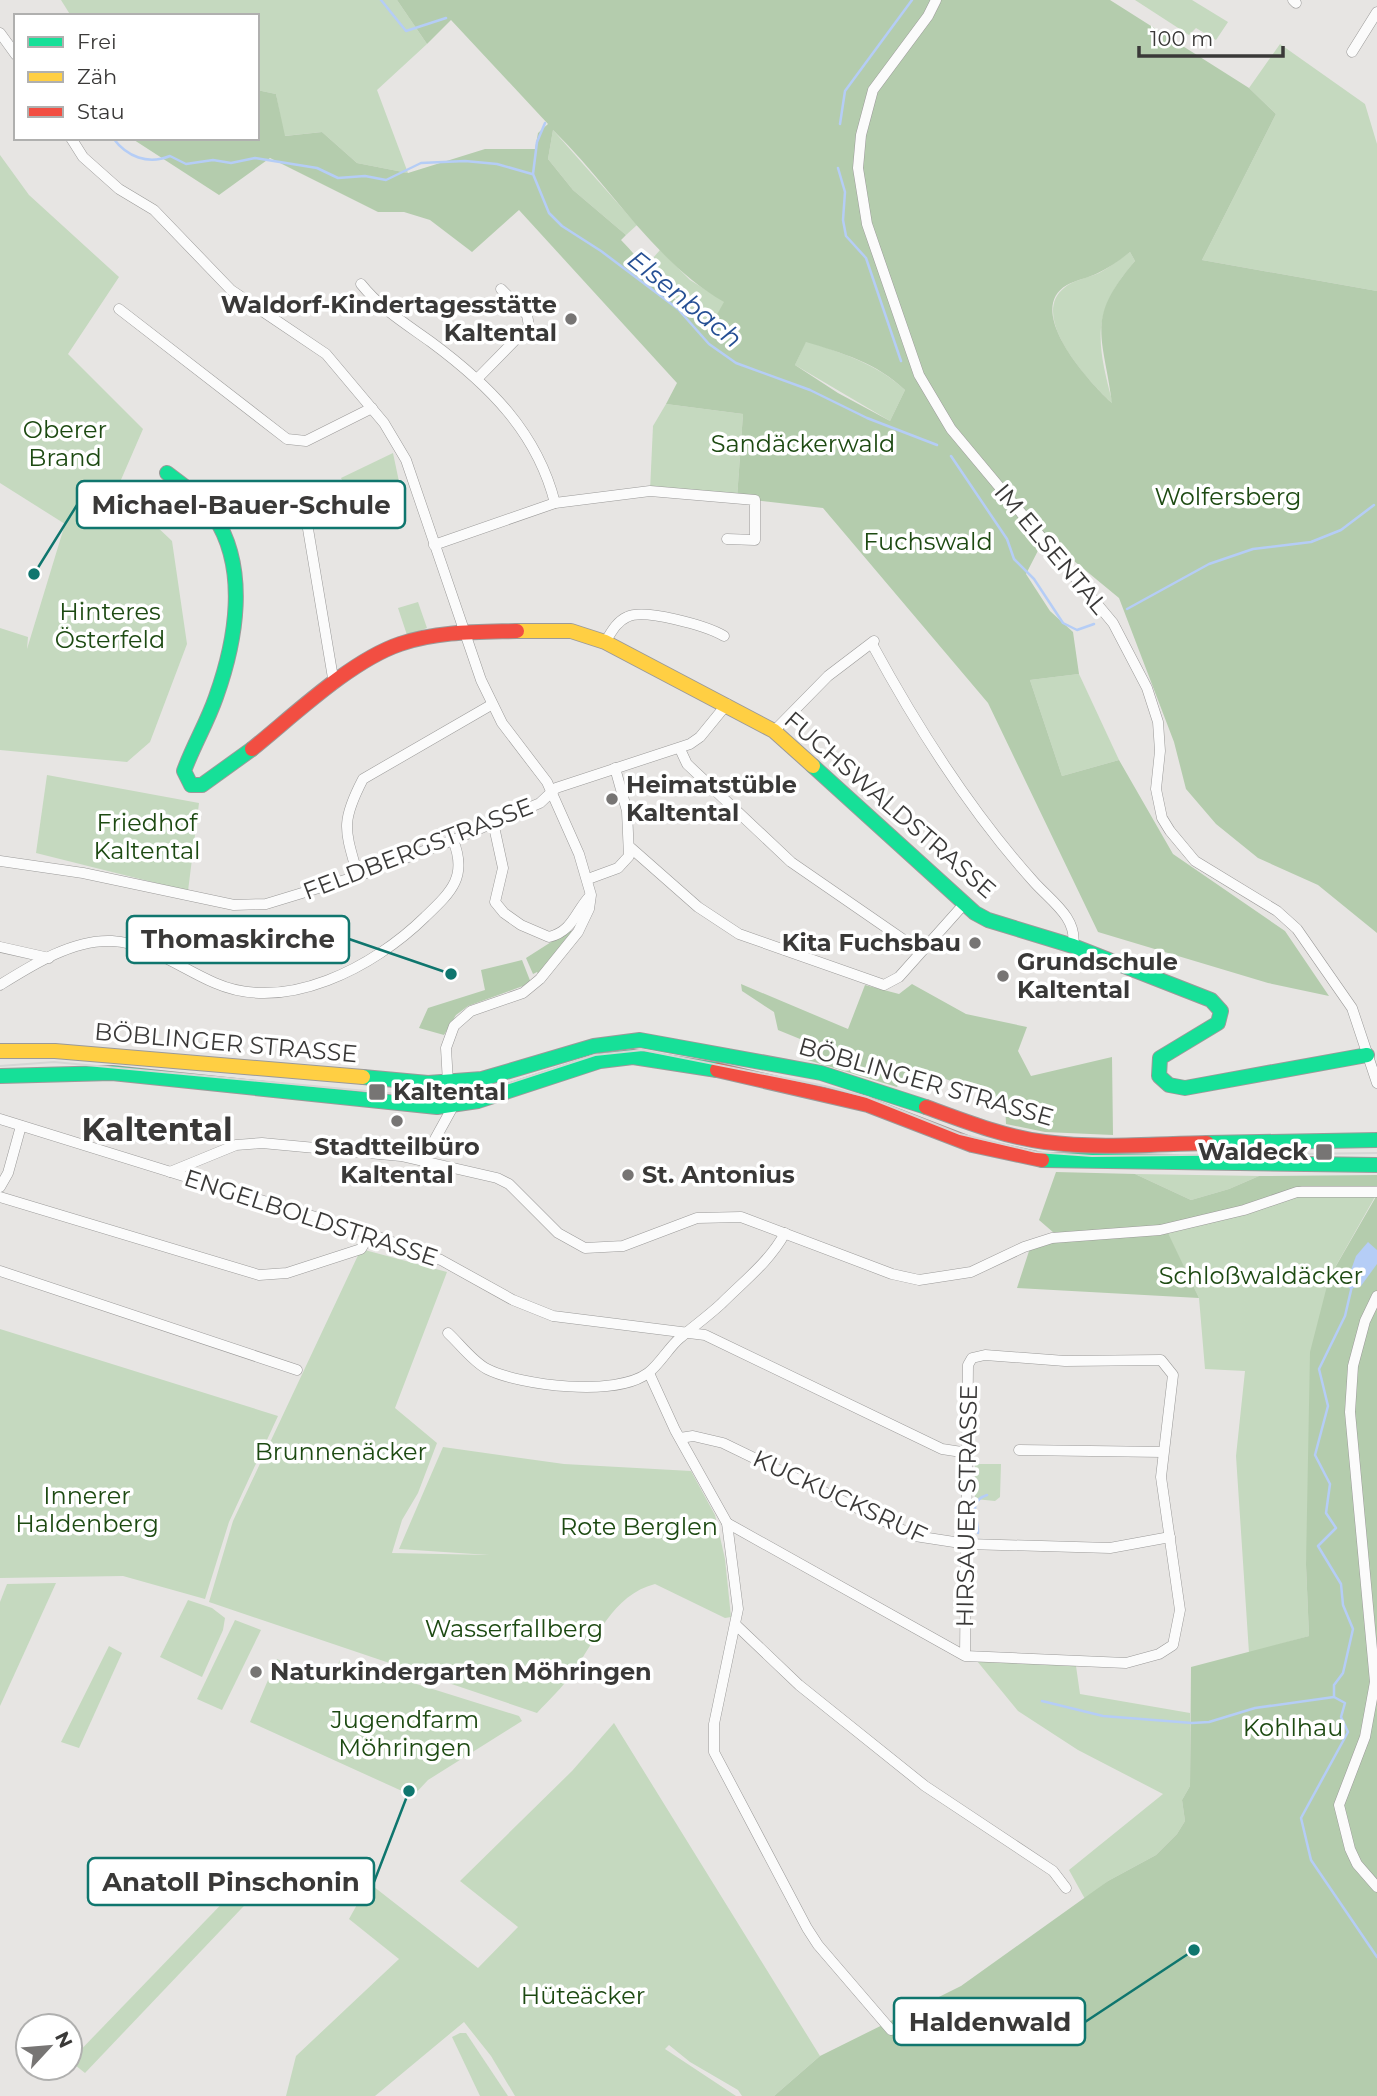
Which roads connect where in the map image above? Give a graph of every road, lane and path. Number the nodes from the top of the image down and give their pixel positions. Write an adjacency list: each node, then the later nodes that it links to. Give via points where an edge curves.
1 (936, 0): 41 (street, IM ELSENTAL, via 873,90 858,168 867,223 919,375 951,429 1113,623 1147,688 1158,722 1156,789 1170,831 1195,861 1278,912 1297,929 1352,1008)
2 (1377, 12): 5 (street)
3 (0, 33): 4 (street)
4 (14, 52)
5 (1352, 52)
6 (72, 140): 11 (street, via 92,166 153,210 231,290 326,354)
7 (361, 284): 10 (street, via 377,302)
8 (501, 289): 10 (street, via 524,311 529,326)
9 (119, 309): 11 (street, via 287,439 306,441)
10 (477, 379): 13 (street, via 520,425 544,466)
11 (373, 408): 16 (street, via 400,447)
12 (167, 472): 20 (main road, FUCHSWALDSTRASSE, via 187,484 210,508 229,543 236,584 232,636 217,695 184,771 191,785 202,785 225,771)
13 (555, 503): 15 (street, via 650,491 755,500 755,540); 16 (street)
14 (304, 505): 20 (street)
15 (727, 539)
16 (434, 545): 17 (street)
17 (463, 632): 19 (main road, FUCHSWALDSTRASSE, via 571,631); 20 (main road, FUCHSWALDSTRASSE, via 399,644); 22 (street)
18 (724, 636): 19 (street, via 706,626 636,614 620,621)
19 (605, 642): 21 (main road, FUCHSWALDSTRASSE)
20 (334, 684)
21 (727, 704): 23 (main road, FUCHSWALDSTRASSE); 24 (street, FELDBERGSTRASSE, via 700,737)
22 (491, 705): 26 (street); 31 (street, via 363,779 345,831)
23 (774, 731): 34 (main road, FUCHSWALDSTRASSE); 35 (street, via 828,676 873,642 954,778 1004,846 1063,912 1075,935)
24 (680, 749): 25 (street, FELDBERGSTRASSE); 37 (street, via 687,764 782,855)
25 (615, 768): 26 (street, FELDBERGSTRASSE); 29 (street)
26 (552, 793): 27 (street, FELDBERGSTRASSE, via 540,803); 32 (street)
27 (494, 822): 28 (street, FELDBERGSTRASSE); 33 (street, via 503,868 495,897 503,913 549,937 572,925)
28 (453, 840): 31 (street, FELDBERGSTRASSE); 38 (street, via 460,869 438,904 392,944 309,986 273,995 239,991 132,944 111,941 90,943)
29 (631, 848): 32 (street, via 618,868); 37 (street, via 698,907 739,934 884,985 895,981)
30 (0, 861): 31 (street, FELDBERGSTRASSE, via 249,906 293,898)
31 (358, 876)
32 (588, 879): 33 (street)
33 (591, 895): 44 (street, via 578,932 540,979 523,993 471,1011 454,1026 446,1048)
34 (965, 903): 35 (main road, FUCHSWALDSTRASSE, via 988,920); 37 (street)
35 (1073, 946): 41 (main road, FUCHSWALDSTRASSE, via 1218,1006 1222,1018 1218,1023 1160,1058 1159,1076 1169,1085 1185,1088)
36 (0, 947): 38 (street)
37 (920, 951)
38 (50, 958): 39 (street)
39 (0, 985)
40 (0, 1051): 44 (main road, BÖBLINGER STRASSE, via 55,1051)
41 (1367, 1055): 45 (street)
42 (0, 1076): 47 (main road, BÖBLINGER STRASSE, via 112,1073 372,1102)
43 (469, 1082): 44 (main road, BÖBLINGER STRASSE); 46 (street, via 468,1094); 47 (street); 50 (main road, BÖBLINGER STRASSE, via 594,1046 640,1040 821,1073 971,1124 1044,1142)
44 (448, 1083): 47 (street, via 453,1091)
45 (1377, 1083)
46 (478, 1101): 47 (main road, BÖBLINGER STRASSE); 52 (main road, BÖBLINGER STRASSE, via 600,1061 633,1057 700,1066 814,1091 893,1113 972,1145 1044,1160)
47 (449, 1106): 51 (street)
48 (0, 1119): 49 (street, ENGELBOLDSTRASSE)
49 (21, 1126): 53 (street, ENGELBOLDSTRASSE); 54 (street)
50 (1377, 1140)
51 (423, 1161): 53 (street, via 262,1143 236,1145); 57 (street, via 483,1173 509,1184 558,1233 585,1248 623,1246 683,1222 712,1216 741,1217)
52 (1377, 1165)
53 (170, 1172): 58 (street, ENGELBOLDSTRASSE)
54 (0, 1187)
55 (1377, 1192): 57 (street, via 1297,1192 1171,1228 1052,1238 971,1272 919,1280 891,1274)
56 (0, 1198): 58 (street, via 259,1275 287,1273 361,1249)
57 (785, 1233): 61 (street, via 776,1250)
58 (370, 1234): 61 (street, ENGELBOLDSTRASSE, via 441,1260 513,1300 553,1316)
59 (0, 1271): 63 (street)
60 (1377, 1296): 74 (street, via 1353,1366 1350,1412 1375,1682 1365,1737 1339,1804 1350,1849)
61 (690, 1331): 64 (street); 68 (street, ENGELBOLDSTRASSE, via 942,1449)
62 (448, 1333): 64 (street, via 485,1369 547,1384 606,1385)
63 (297, 1370)
64 (649, 1373): 65 (street)
65 (680, 1438): 69 (street); 71 (street, KUCKUCKSRUF, via 694,1436 723,1443 915,1536)
66 (1019, 1450): 67 (street)
67 (1163, 1452): 68 (street, HIRSAUER STRASSE, via 1173,1375 1161,1360 1065,1361 985,1355 972,1358 968,1365); 70 (street, via 1161,1477)
68 (968, 1453): 71 (street, HIRSAUER STRASSE)
69 (726, 1523): 72 (street, via 738,1609); 73 (street)
70 (1170, 1537): 71 (street, KUCKUCKSRUF, via 1110,1548); 73 (street, via 1180,1610 1175,1637 1167,1650 1137,1661 1107,1664)
71 (967, 1544): 73 (street, HIRSAUER STRASSE)
72 (736, 1625): 75 (street, via 799,1685 925,1786 1053,1871); 76 (street, via 714,1724 714,1752 807,1928)
73 (965, 1656)
74 (1377, 1887)
75 (1066, 1888)
76 (891, 2030)

